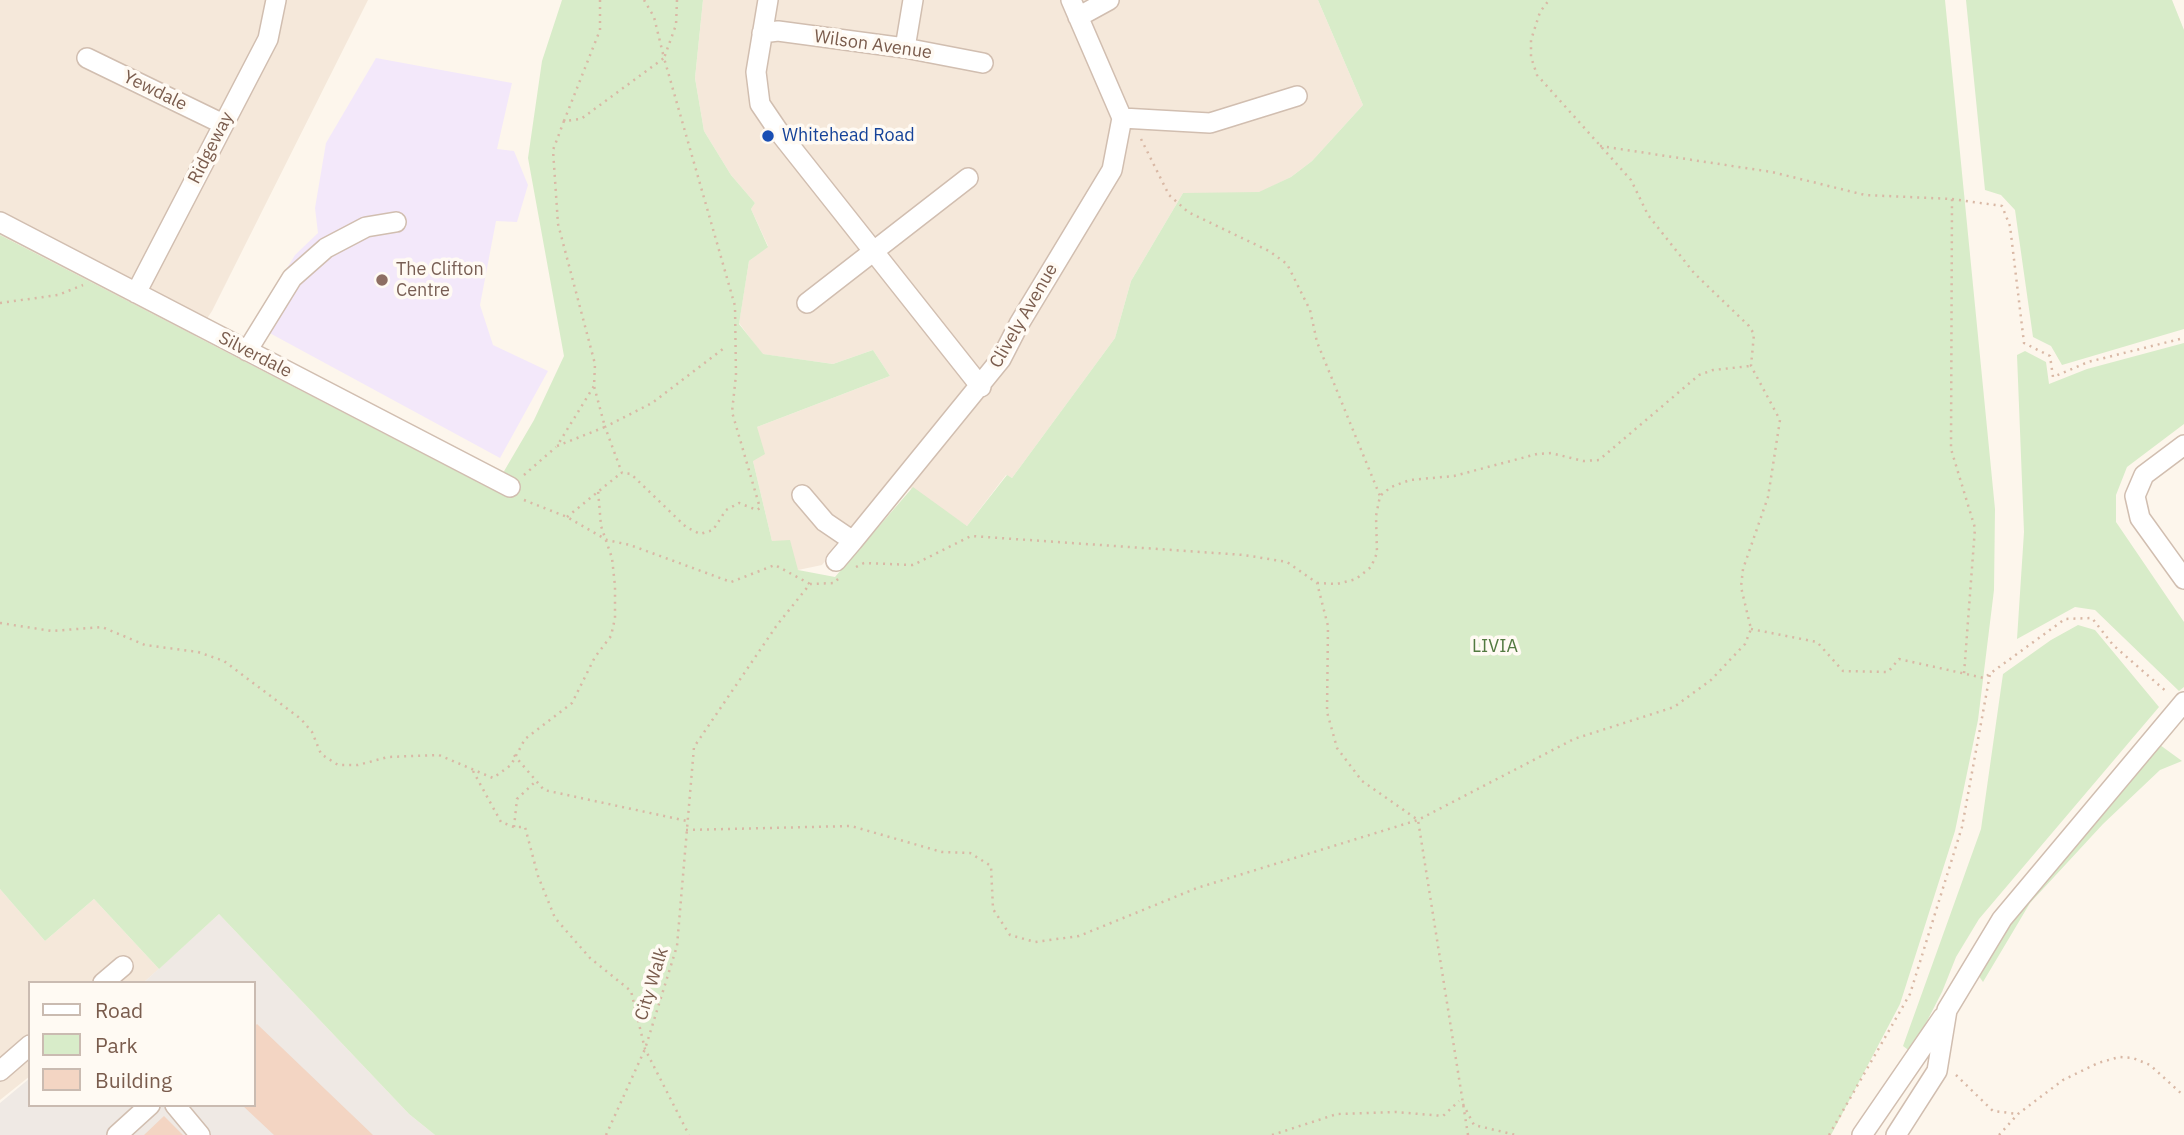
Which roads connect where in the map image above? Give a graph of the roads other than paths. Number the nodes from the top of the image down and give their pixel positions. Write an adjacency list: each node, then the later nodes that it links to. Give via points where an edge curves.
1 (276, 0): 12 (street, Ridgeway, via 268,39)
2 (768, 0): 6 (street)
3 (913, 0): 7 (street)
4 (1109, 0): 5 (street)
5 (1074, 8): 11 (street)
6 (762, 33): 7 (street, Wilson Avenue, via 778,31); 16 (street, via 757,72 760,104)
7 (905, 48): 9 (street, Wilson Avenue)
8 (87, 58): 12 (street, Yewdale)
9 (982, 63)
10 (1297, 96): 11 (street, via 1210,123)
11 (1127, 119): 20 (street, Clively Avenue, via 1112,170)
12 (223, 124): 17 (street, Ridgeway)
13 (968, 178): 16 (street)
14 (0, 222): 17 (street, Silverdale)
15 (396, 222): 19 (street, via 366,227 326,248 292,278)
16 (875, 250): 18 (street); 20 (street)
17 (136, 293): 19 (street, Silverdale)
18 (807, 303)
19 (247, 351): 22 (street, Silverdale)
20 (981, 387): 24 (street, Clively Avenue)
21 (2184, 444): 26 (street, via 2144,475 2135,496 2140,517)
22 (510, 487)
23 (802, 495): 24 (street, via 825,522)
24 (853, 541): 25 (street, Clively Avenue)
25 (840, 568)
26 (2184, 579)
27 (2183, 703): 30 (street, via 2002,919)
28 (123, 966): 29 (street)
29 (105, 981)
30 (1947, 1010): 37 (street); 38 (street, via 1937,1071)
31 (28, 1047): 32 (street)
32 (0, 1071)
33 (148, 1107): 35 (street)
34 (177, 1107): 36 (street)
35 (117, 1135)
36 (200, 1135)
37 (1862, 1135)
38 (1896, 1135)

